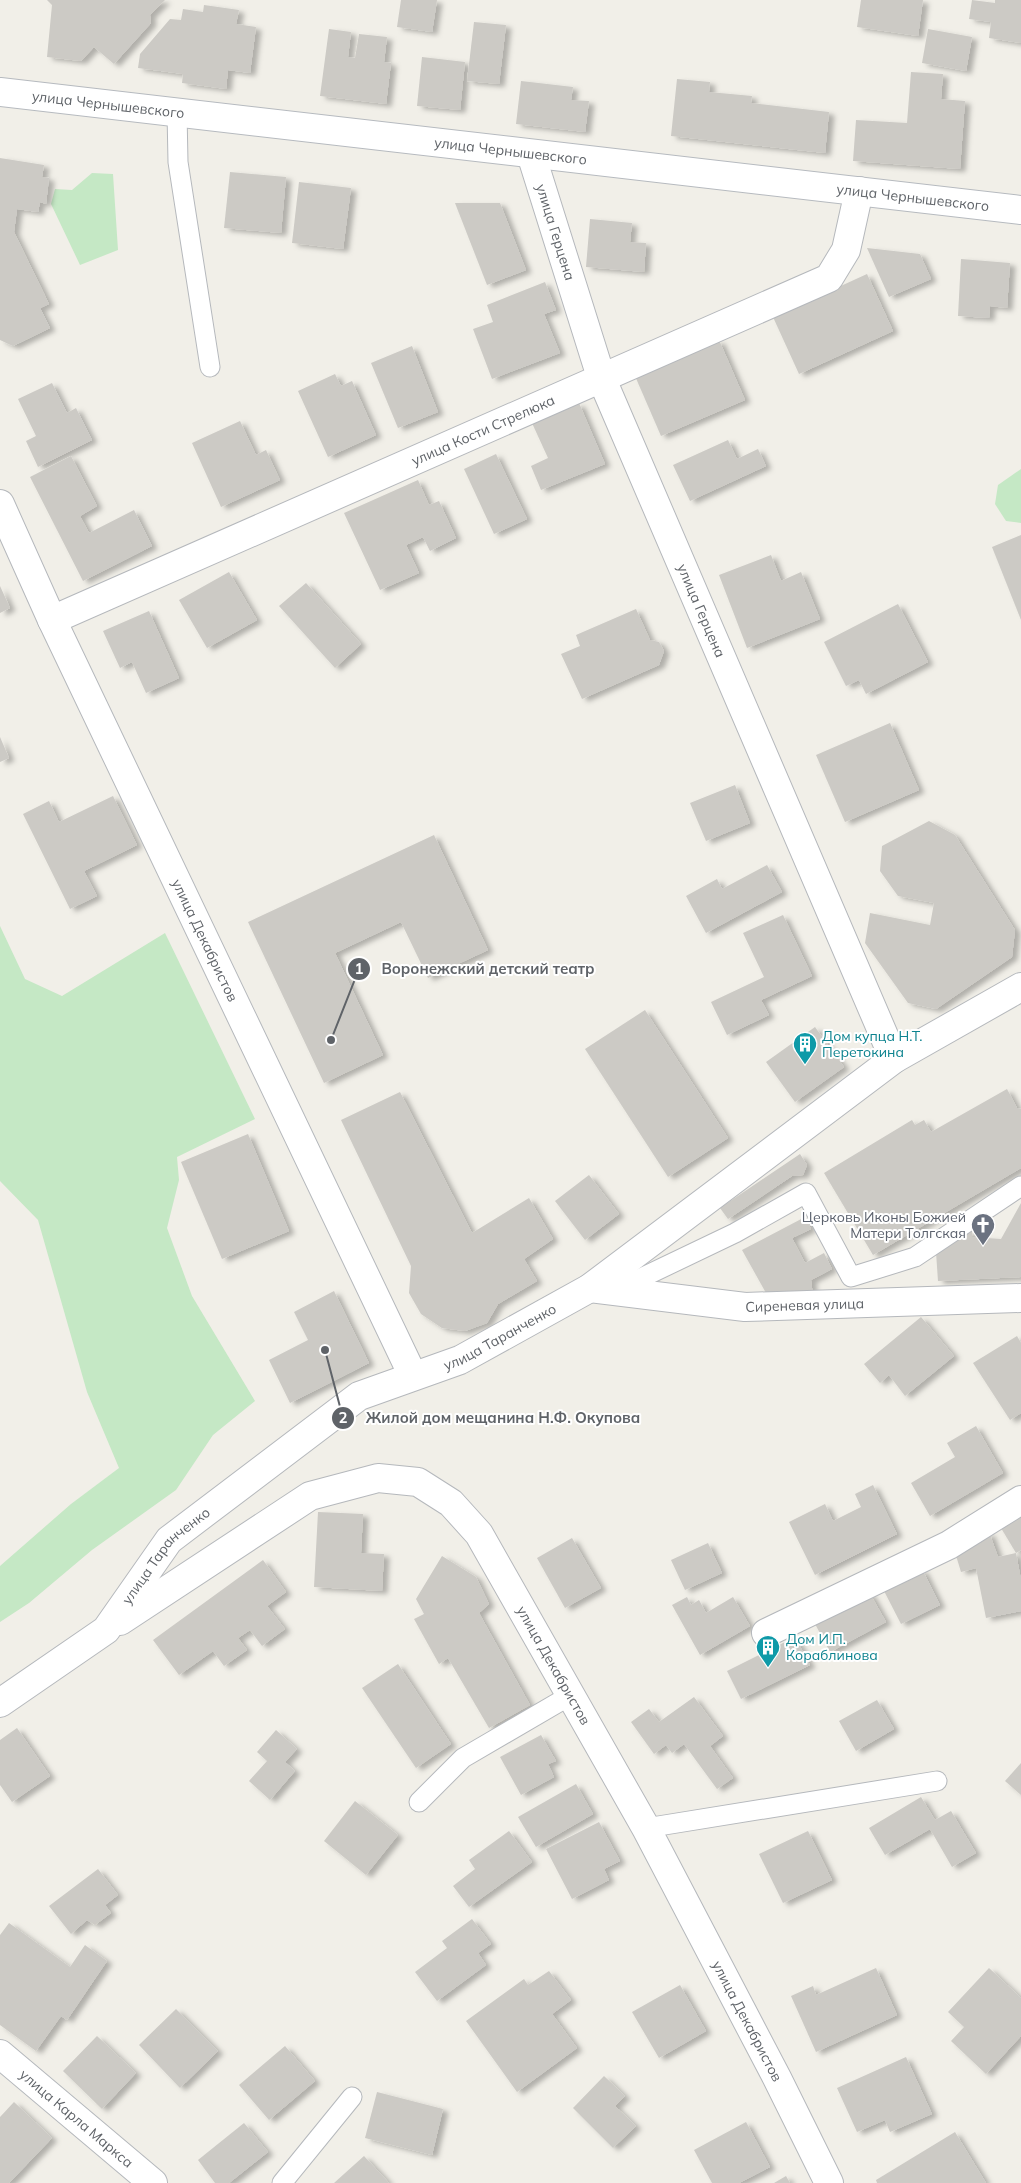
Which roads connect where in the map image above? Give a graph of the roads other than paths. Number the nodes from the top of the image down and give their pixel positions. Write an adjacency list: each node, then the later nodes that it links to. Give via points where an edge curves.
1 (0, 92): 2 (street, улица Чернышевского)
2 (177, 112): 3 (street, улица Чернышевского); 6 (lane, via 178,162)
3 (531, 154): 4 (street, улица Чернышевского); 7 (street, улица Герцена)
4 (859, 191): 5 (street, улица Чернышевского); 7 (street, улица Кости Стрелюка, via 846,250 829,278)
5 (1021, 210)
6 (210, 367)
7 (602, 377): 9 (street, улица Кости Стрелюка); 11 (street, улица Герцена)
8 (0, 504): 9 (street, улица Декабристов)
9 (52, 620): 15 (street, улица Декабристов)
10 (1021, 987): 11 (street, улица Таранченко)
11 (894, 1059): 13 (street, улица Таранченко)
12 (1021, 1186): 13 (lane, via 915,1257 851,1277 806,1194 735,1233)
13 (604, 1289): 14 (street, Сиреневая улица, via 745,1307); 15 (street, улица Таранченко, via 460,1360)
14 (1021, 1298)
15 (413, 1376): 17 (street, улица Таранченко, via 359,1396 169,1540)
16 (1021, 1500): 18 (street, via 949,1545)
17 (106, 1630): 19 (street, улица Декабристов, via 310,1496 378,1478 418,1482 451,1503 479,1534); 20 (street, улица Таранченко)
18 (766, 1633)
19 (571, 1695): 22 (lane, via 463,1758); 23 (street, улица Декабристов)
20 (0, 1703)
21 (937, 1780): 23 (lane)
22 (419, 1802)
23 (646, 1828): 28 (street, улица Декабристов)
24 (0, 2054): 26 (street, улица Карла Маркса)
25 (352, 2097): 27 (lane)
26 (153, 2183)
27 (282, 2183)
28 (829, 2183)

